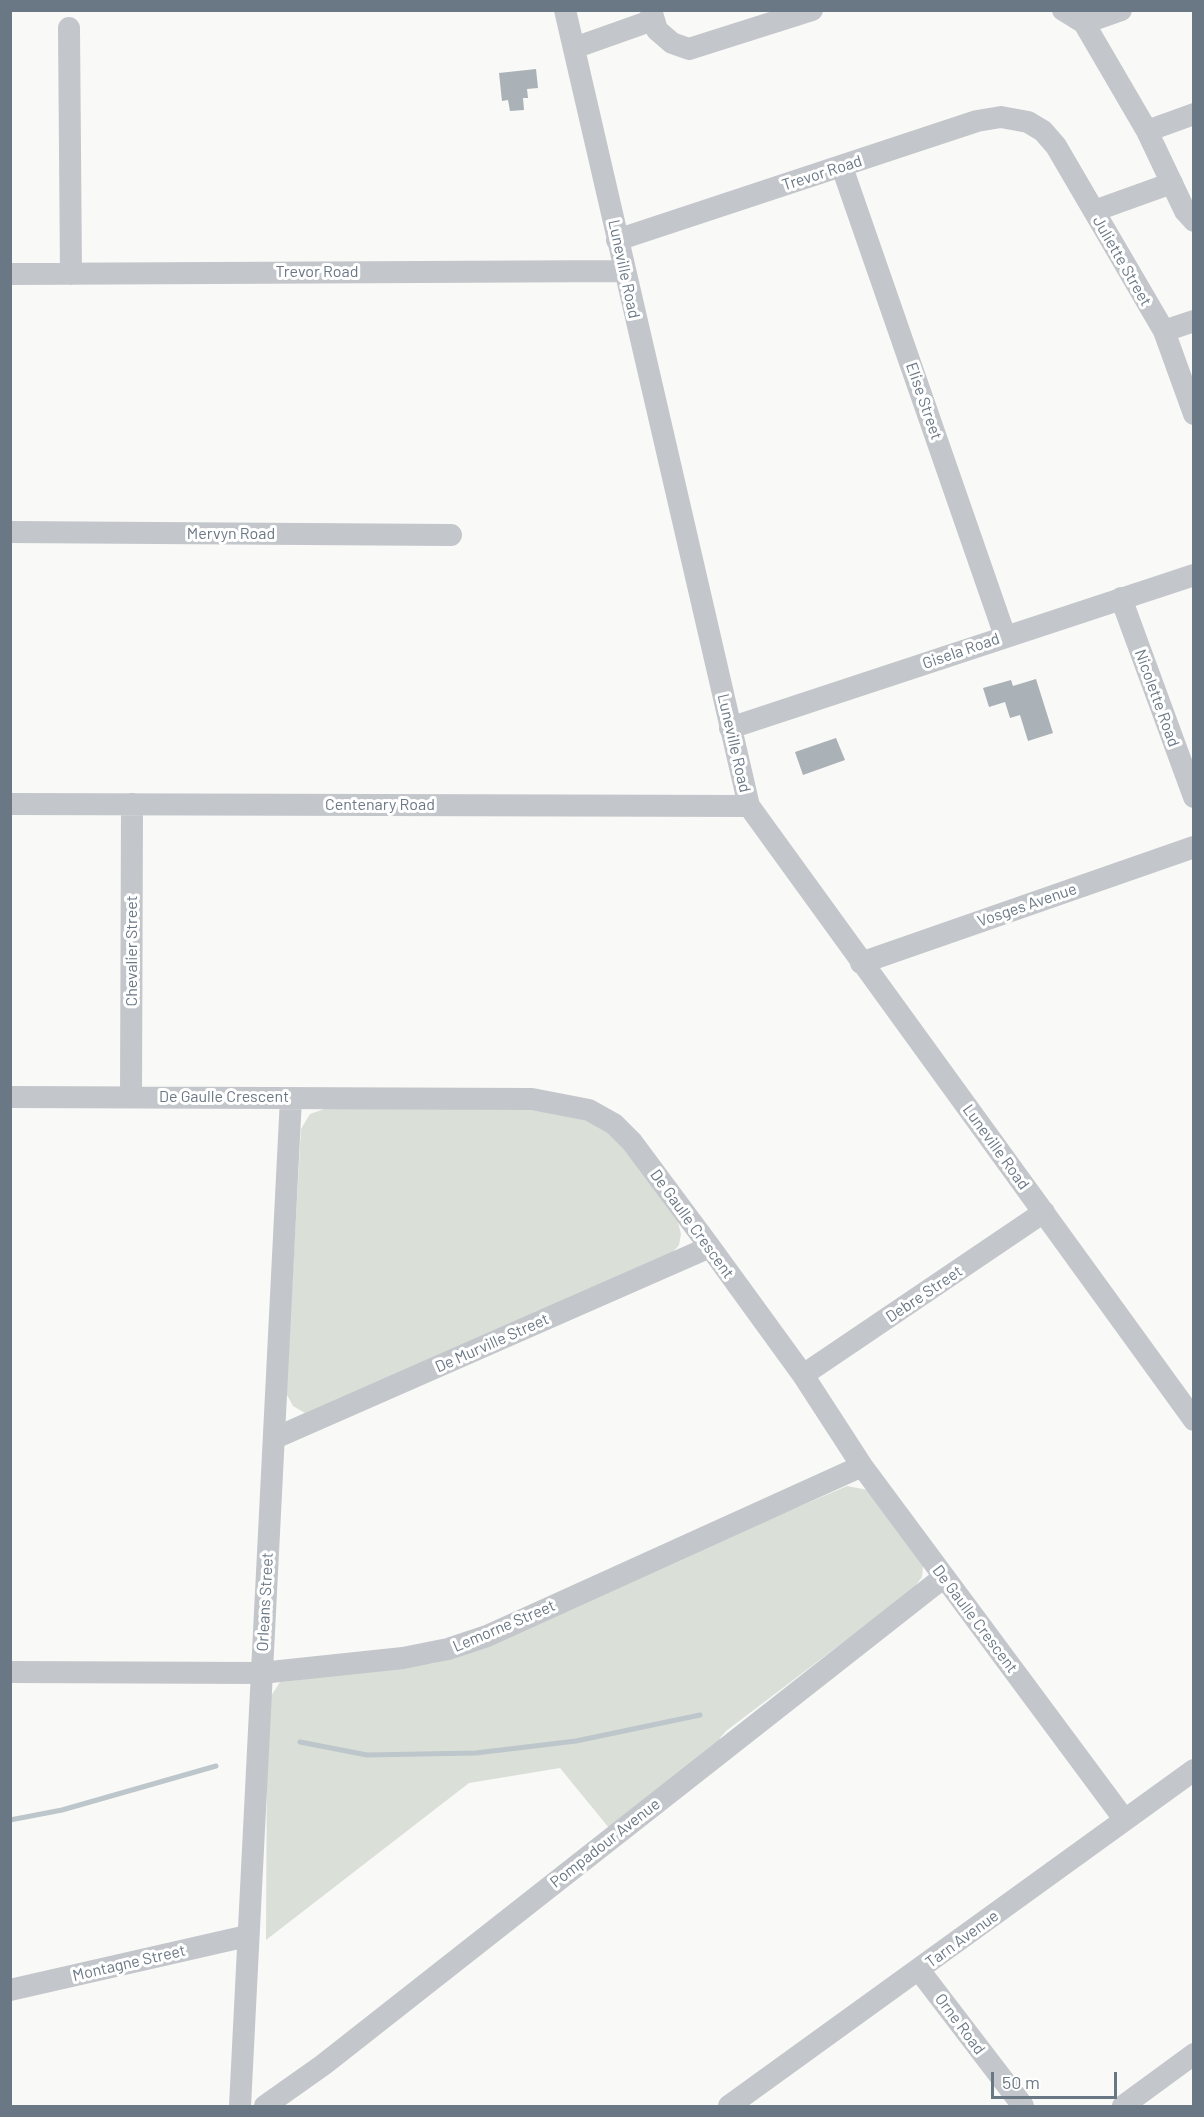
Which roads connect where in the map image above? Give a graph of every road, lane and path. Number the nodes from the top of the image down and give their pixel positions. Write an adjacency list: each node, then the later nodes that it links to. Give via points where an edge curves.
1 (565, 10): 8 (street, Luneville Road)
2 (812, 10): 5 (street, via 689,49 664,36)
3 (1063, 10): 6 (street)
4 (1121, 10): 6 (street)
5 (652, 15): 8 (street)
6 (1084, 23): 11 (street)
7 (69, 28): 19 (street)
8 (574, 48): 16 (street, Luneville Road)
9 (1194, 114): 11 (street)
10 (1028, 122): 12 (street, Trevor Road, via 1001,117 977,121); 14 (street, Juliette Street, via 1056,146)
11 (1147, 131): 13 (street)
12 (842, 167): 16 (street, Trevor Road); 27 (street, Elise Street)
13 (1172, 183): 14 (street); 15 (street)
14 (1094, 211): 21 (street, Juliette Street)
15 (1194, 221)
16 (617, 240): 17 (street, Luneville Road)
17 (623, 271): 19 (street, Trevor Road); 28 (street, Luneville Road)
18 (10, 274): 19 (street, Trevor Road)
19 (71, 274)
20 (1194, 321): 21 (street)
21 (1164, 332): 22 (street, Juliette Street)
22 (1194, 414)
23 (10, 532): 24 (street, Mervyn Road)
24 (451, 535)
25 (1194, 575): 26 (street, Gisela Road)
26 (1121, 598): 27 (street, Gisela Road); 29 (street, Nicolette Road)
27 (1005, 636): 28 (street, Gisela Road)
28 (730, 728): 32 (street, Luneville Road)
29 (1194, 797)
30 (10, 804): 31 (street, Centenary Road)
31 (132, 804): 32 (street, Centenary Road); 36 (street, Chevalier Street)
32 (748, 806): 34 (street, Luneville Road)
33 (1194, 847): 34 (street, Vosges Avenue)
34 (861, 963): 38 (street, Luneville Road)
35 (10, 1097): 36 (street, De Gaulle Crescent)
36 (131, 1097): 37 (street, De Gaulle Crescent)
37 (291, 1098): 39 (street, De Gaulle Crescent, via 532,1100 589,1110 614,1124 632,1142); 42 (street, Orleans Street)
38 (1044, 1212): 40 (street, Debre Street); 41 (street, Luneville Road)
39 (710, 1247): 40 (street, De Gaulle Crescent); 42 (street, De Murville Street)
40 (803, 1375): 43 (street, De Gaulle Crescent)
41 (1194, 1420)
42 (275, 1438): 46 (street, Orleans Street)
43 (862, 1466): 44 (street, De Gaulle Crescent); 46 (street, Lemorne Street, via 487,1636 448,1650)
44 (944, 1577): 48 (street, De Gaulle Crescent); 54 (street, Pompadour Avenue)
45 (10, 1672): 46 (street, Lemorne Street)
46 (261, 1673): 49 (street, Orleans Street)
47 (1194, 1770): 48 (street, Tarn Avenue)
48 (1124, 1819): 50 (street, Tarn Avenue)
49 (247, 1935): 51 (street, Montagne Street); 53 (street, Orleans Street)
50 (919, 1970): 55 (street, Tarn Avenue); 56 (street, Orne Road)
51 (10, 1990)
52 (1194, 2054): 57 (street)
53 (240, 2106)
54 (265, 2106)
55 (729, 2106)
56 (1023, 2106)
57 (1123, 2106)

